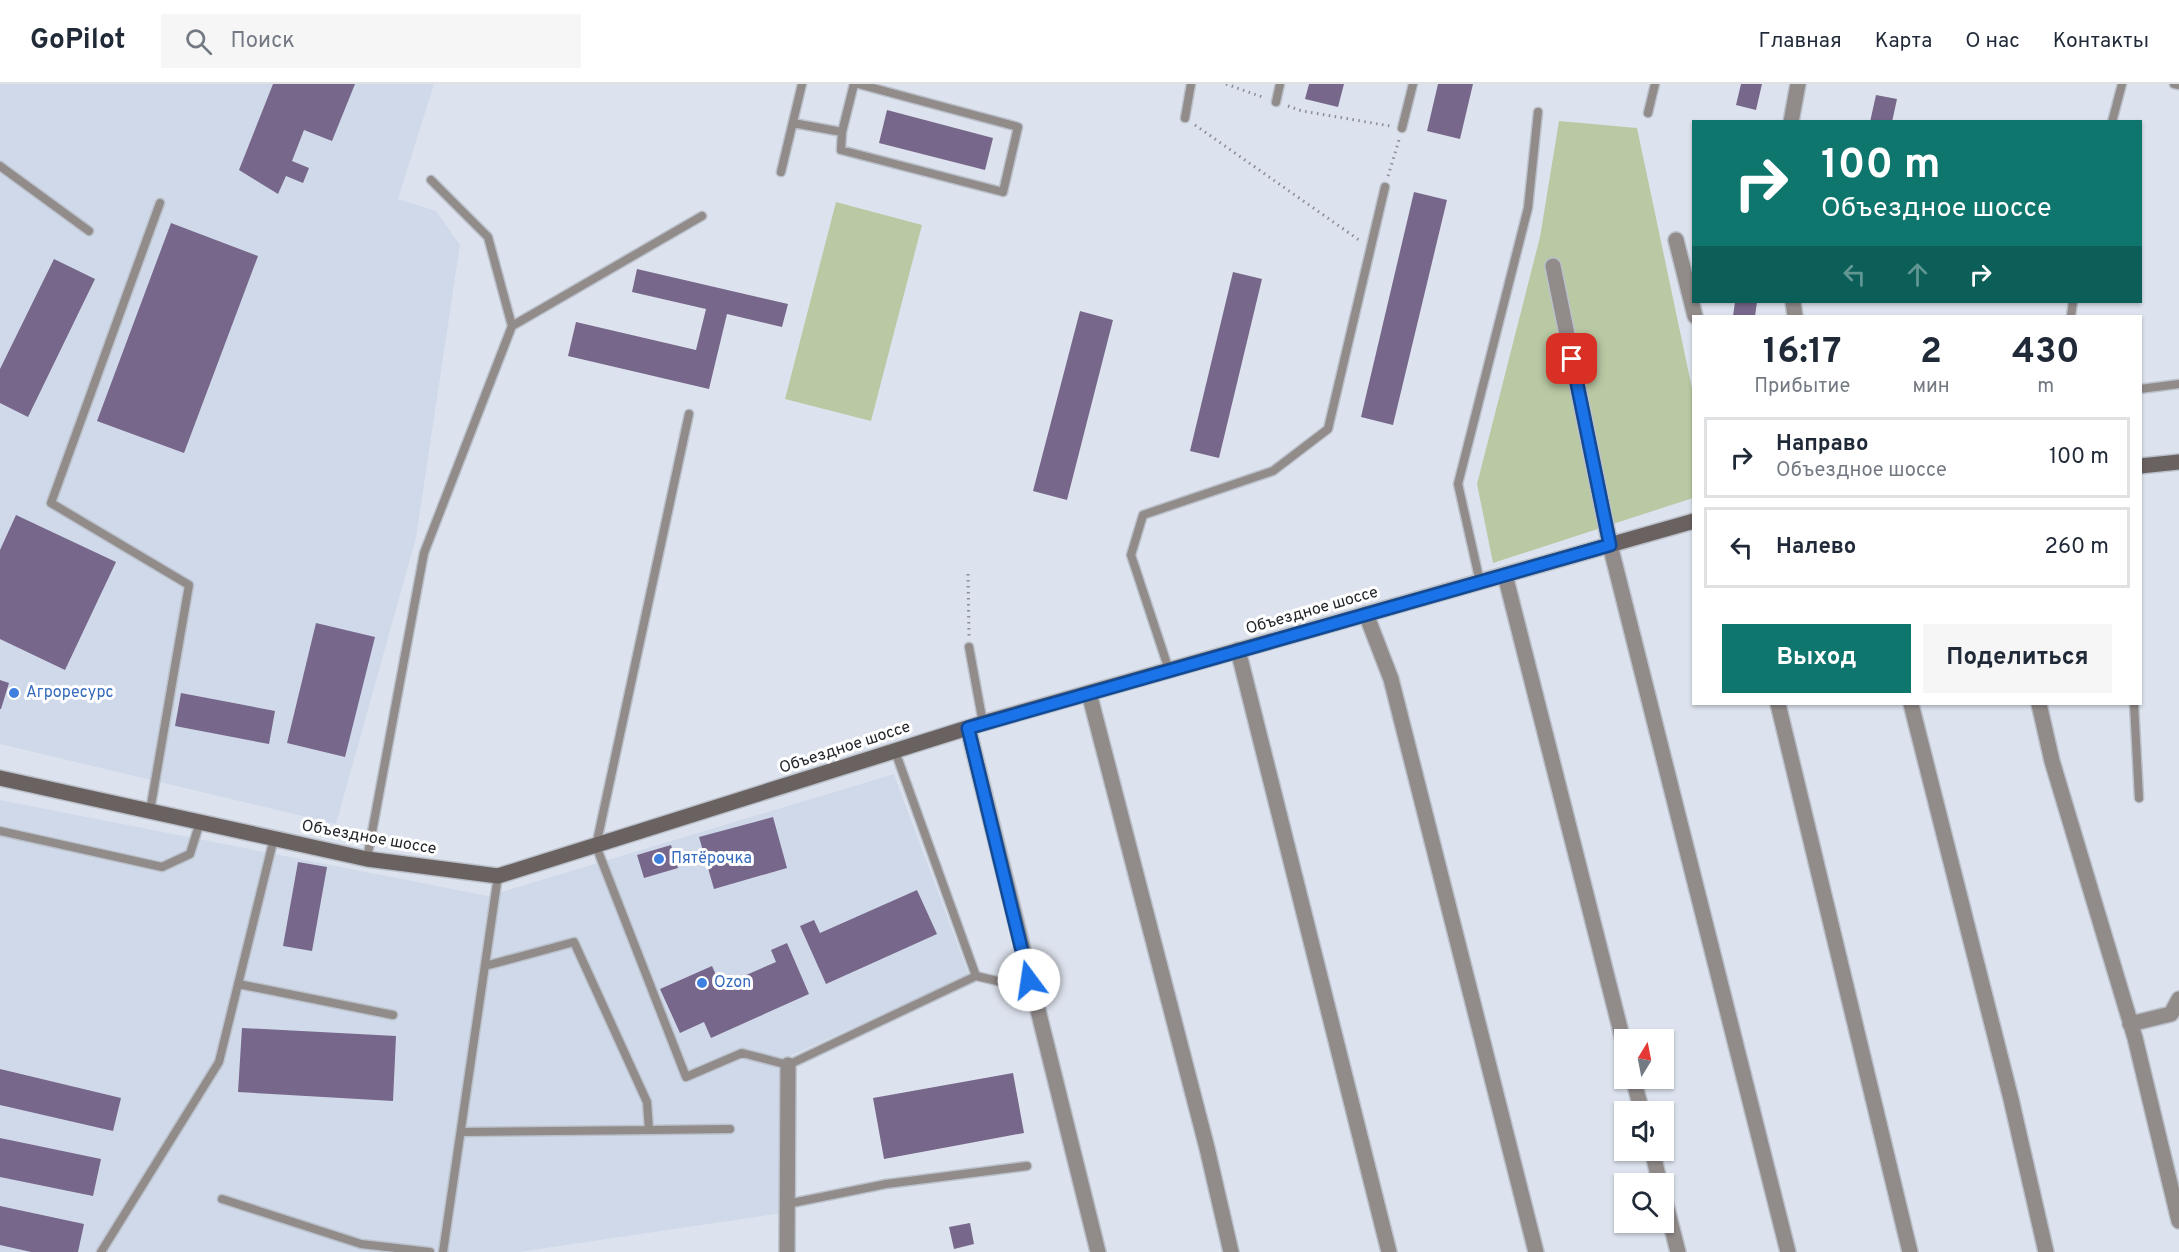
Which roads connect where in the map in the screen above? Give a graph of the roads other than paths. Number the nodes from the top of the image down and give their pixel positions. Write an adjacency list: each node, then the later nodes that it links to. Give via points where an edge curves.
1 (802, 84): 17 (lane)
2 (856, 84): 19 (lane); 19 (lane, via 1018,127 1003,192 841,150)
3 (1191, 84): 14 (lane)
4 (1280, 84): 11 (lane)
5 (1413, 84): 18 (lane)
6 (1655, 84): 13 (lane)
7 (1798, 84): 15 (street)
8 (2122, 84): 16 (lane)
9 (2174, 84): 10 (lane)
10 (2179, 85)
11 (1276, 102)
12 (1538, 112): 39 (lane, via 1528,208 1458,484)
13 (1648, 113)
14 (1185, 118)
15 (1791, 120)
16 (2113, 120)
17 (793, 123): 19 (lane); 21 (lane)
18 (1402, 128)
19 (842, 132)
20 (0, 166): 26 (lane)
21 (781, 172)
22 (431, 180): 30 (lane, via 488,237)
23 (1385, 187): 43 (lane, via 1328,429 1273,471 1143,515 1131,555)
24 (160, 203): 54 (lane, via 51,503 189,585)
25 (702, 216): 30 (lane)
26 (89, 231)
27 (1676, 240): 29 (street)
28 (1552, 266): 37 (street)
29 (1695, 315)
30 (512, 326): 59 (lane, via 424,553)
31 (2179, 384): 32 (lane)
32 (2142, 389)
33 (689, 414): 58 (lane)
34 (2179, 462): 35 (main road)
35 (2142, 466)
36 (1692, 523): 37 (main road, Объездное шоссе)
37 (1610, 545): 38 (main road, Объездное шоссе); 87 (street)
38 (1505, 575): 39 (main road, Объездное шоссе); 68 (street)
39 (1480, 582): 40 (main road, Объездное шоссе)
40 (1366, 614): 42 (main road, Объездное шоссе); 85 (street, via 1391,679)
41 (969, 647): 49 (lane)
42 (1238, 650): 43 (main road, Объездное шоссе); 84 (street)
43 (1169, 670): 44 (main road, Объездное шоссе)
44 (1089, 693): 49 (main road, Объездное шоссе); 83 (street)
45 (1778, 705): 88 (street)
46 (1911, 705): 89 (street)
47 (2040, 705): 67 (street, via 2052,761)
48 (2134, 705): 53 (lane)
49 (983, 723): 50 (main road, Объездное шоссе)
50 (968, 728): 51 (main road, Объездное шоссе); 63 (street)
51 (895, 751): 58 (main road, Объездное шоссе); 62 (lane)
52 (0, 778): 54 (main road, Объездное шоссе)
53 (2139, 798)
54 (150, 811): 55 (main road, Объездное шоссе)
55 (200, 822): 56 (lane, via 189,854 162,867); 57 (main road, Объездное шоссе)
56 (0, 831)
57 (274, 838): 59 (main road, Объездное шоссе); 64 (lane)
58 (596, 846): 60 (main road, Объездное шоссе); 69 (lane, via 686,1077 742,1053)
59 (367, 859): 60 (main road, Объездное шоссе)
60 (498, 876): 61 (lane)
61 (485, 966): 71 (lane, via 574,942 647,1102); 72 (lane)
62 (976, 976): 63 (lane, via 1010,984); 69 (lane)
63 (1029, 980): 82 (street)
64 (238, 984): 66 (lane); 78 (lane, via 219,1062)
65 (2179, 999): 67 (street, via 2171,1014)
66 (393, 1015)
67 (2130, 1024): 76 (street)
68 (1620, 1029)
69 (788, 1065): 75 (street)
70 (730, 1129): 71 (lane)
71 (649, 1130): 72 (lane)
72 (461, 1132): 80 (lane)
73 (1027, 1166): 75 (lane, via 886,1184)
74 (222, 1199): 79 (lane, via 361,1244)
75 (787, 1204): 81 (street)
76 (2179, 1221)
77 (1673, 1233): 86 (street)
78 (101, 1252)
79 (430, 1252)
80 (443, 1252)
81 (787, 1252)
82 (1098, 1252)
83 (1231, 1252)
84 (1389, 1252)
85 (1536, 1252)
86 (1678, 1252)
87 (1788, 1252)
88 (1910, 1252)
89 (2046, 1252)

